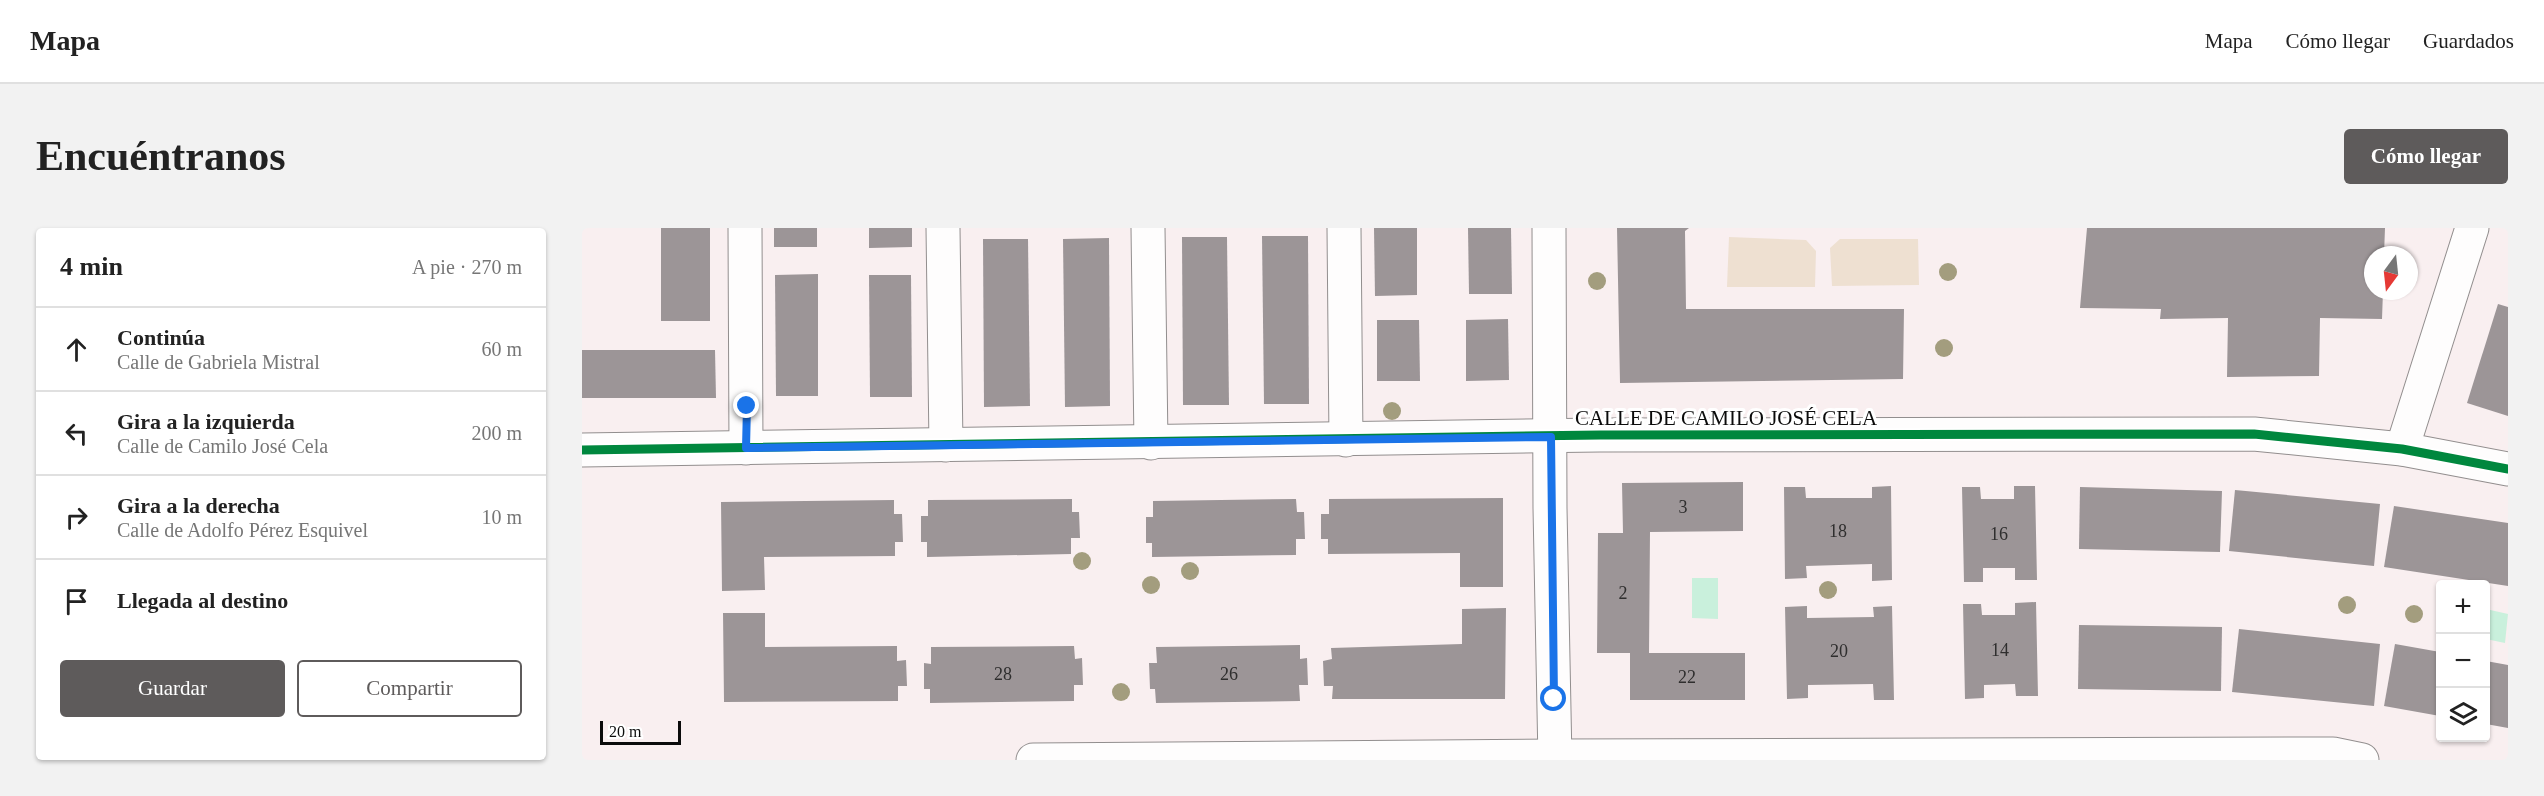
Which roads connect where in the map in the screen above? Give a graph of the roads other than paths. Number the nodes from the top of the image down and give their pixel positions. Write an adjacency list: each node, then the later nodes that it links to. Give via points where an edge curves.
1 (744, 228): 11 (street)
2 (944, 228): 10 (street)
3 (1148, 228): 9 (street)
4 (1344, 228): 8 (street)
5 (1549, 228): 7 (street)
6 (2472, 228): 12 (street)
7 (1551, 437): 8 (street, CALLE DE CAMILO JOSÉ CELA); 12 (street, CALLE DE CAMILO JOSÉ CELA, via 2254,434); 15 (street)
8 (1346, 440): 9 (street, CALLE DE CAMILO JOSÉ CELA)
9 (1151, 442): 10 (street, CALLE DE CAMILO JOSÉ CELA)
10 (946, 445): 11 (street, CALLE DE CAMILO JOSÉ CELA)
11 (746, 448): 13 (street, CALLE DE CAMILO JOSÉ CELA)
12 (2402, 449): 14 (street, CALLE DE CAMILO JOSÉ CELA)
13 (582, 450)
14 (2508, 468)
15 (1556, 758): 16 (street); 18 (street)
16 (2040, 758): 19 (street, via 2332,754)
17 (1033, 760): 18 (street)
18 (1111, 760)
19 (2362, 760)

